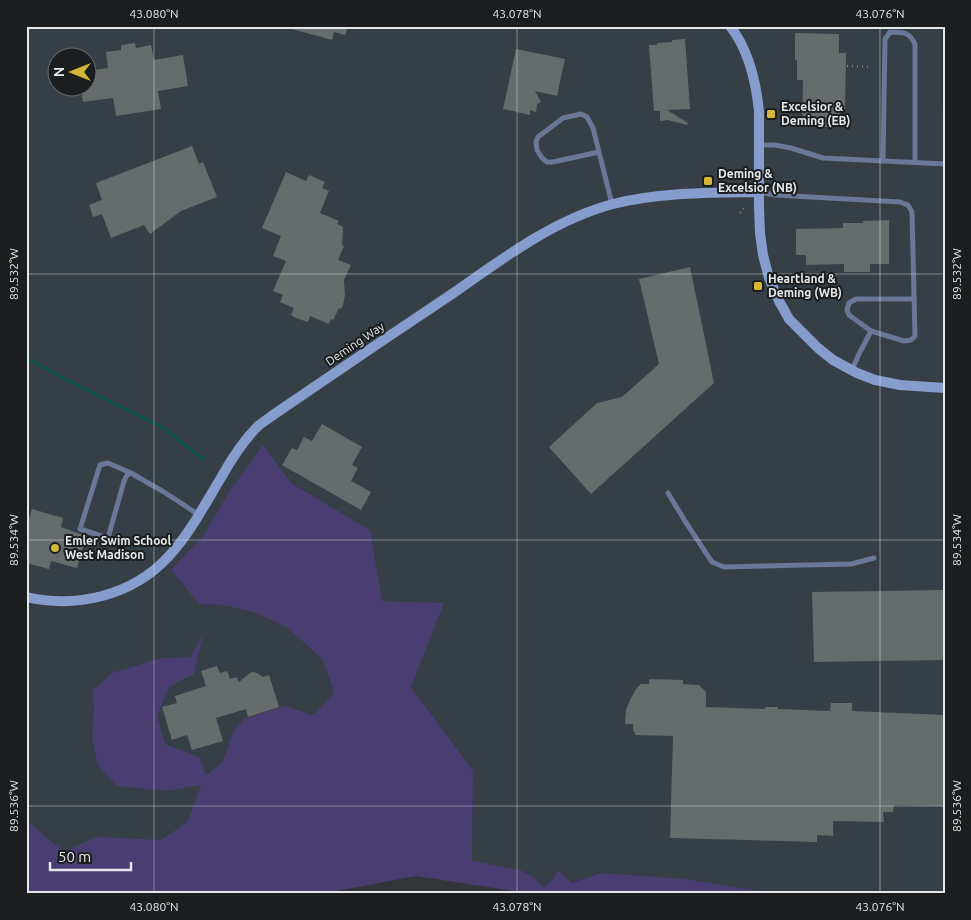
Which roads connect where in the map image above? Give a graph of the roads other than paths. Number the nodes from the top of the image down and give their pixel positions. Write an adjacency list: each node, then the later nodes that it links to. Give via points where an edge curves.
1 (730, 26): 2 (street, via 753,76 758,102)
2 (759, 145): 4 (lane, via 791,148 823,158); 7 (street)
3 (599, 152): 3 (lane, via 593,128 587,117 581,114 563,118 536,142 537,150 547,162); 8 (lane)
4 (883, 161): 5 (lane); 5 (lane, via 885,39 890,32 906,33 915,44)
5 (915, 162): 6 (lane)
6 (945, 164)
7 (759, 192): 8 (street, Deming Way, via 682,193); 9 (lane, via 908,205 912,212); 11 (street, via 763,255 779,301 789,319 818,348)
8 (612, 204): 15 (street, Deming Way, via 542,233 259,426 234,455)
9 (914, 299): 10 (lane, via 915,336 911,340 904,341); 10 (lane, via 856,299 849,303 849,315)
10 (871, 331): 11 (lane)
11 (852, 371): 12 (street, via 900,385)
12 (945, 388)
13 (130, 473): 13 (lane, via 126,475 108,538 80,529 100,465 108,463); 15 (lane)
14 (668, 493): 16 (lane, via 712,562 724,567 851,564)
15 (199, 515): 17 (street, Deming Way, via 167,558 122,590 76,602)
16 (874, 558)
17 (26, 597)

